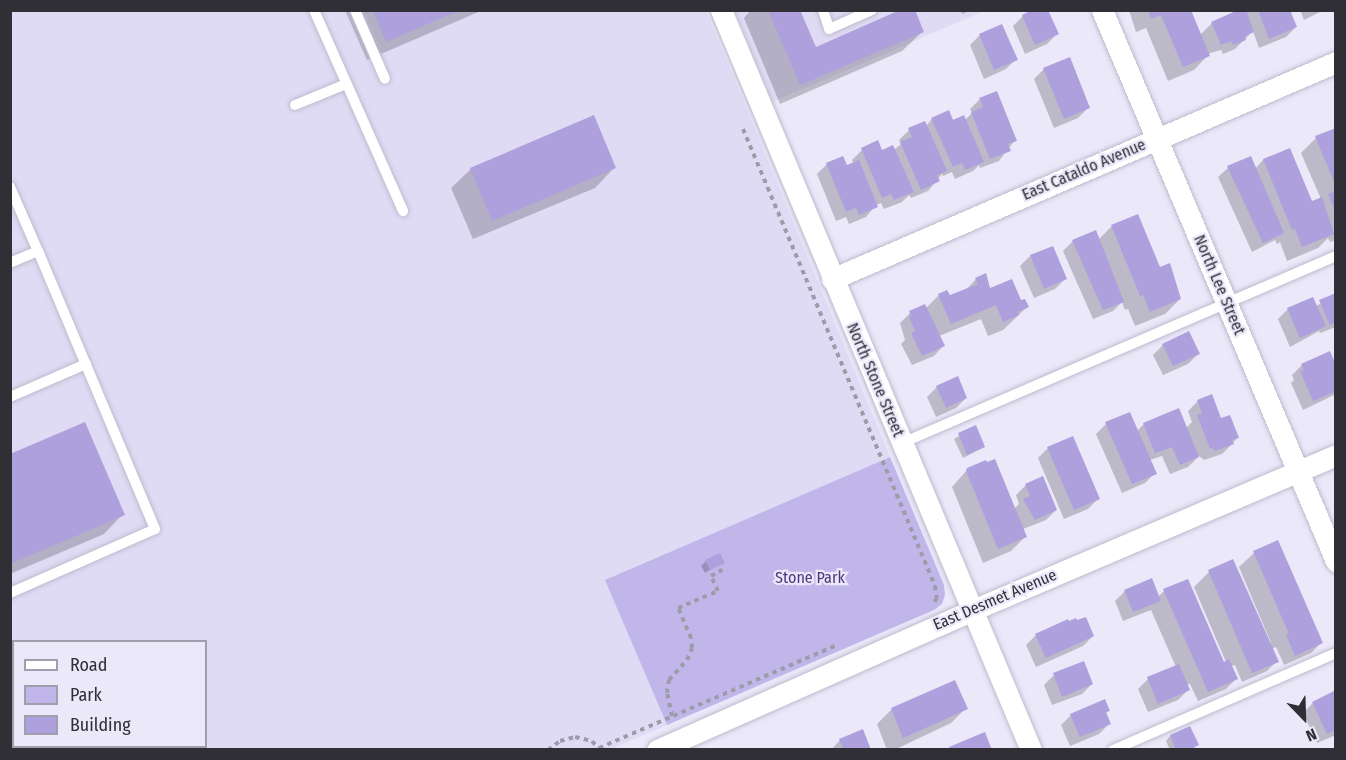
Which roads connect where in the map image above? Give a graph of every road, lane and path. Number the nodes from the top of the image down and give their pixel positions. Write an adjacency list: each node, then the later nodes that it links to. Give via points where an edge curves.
1 (314, 10): 9 (lane)
2 (355, 10): 8 (lane)
3 (721, 10): 18 (street, North Stone Street)
4 (823, 10): 5 (lane, via 829,29)
5 (872, 10)
6 (1102, 10): 12 (street, North Lee Street)
7 (1335, 62): 12 (street, East Cataldo Avenue)
8 (385, 79)
9 (346, 84): 10 (lane); 14 (lane)
10 (295, 105)
11 (743, 129): 28 (path, via 935,586 937,598)
12 (1158, 138): 18 (street, East Cataldo Avenue); 19 (street, North Lee Street)
13 (10, 187): 15 (lane)
14 (403, 211)
15 (38, 251): 17 (lane); 20 (lane)
16 (1335, 256): 19 (lane)
17 (10, 263)
18 (832, 279): 22 (street, North Stone Street)
19 (1227, 304): 22 (lane); 24 (street, North Lee Street)
20 (86, 364): 21 (lane); 27 (lane, via 155,529)
21 (10, 397)
22 (902, 443): 29 (street, North Stone Street)
23 (1335, 455): 24 (street, East Desmet Avenue)
24 (1296, 472): 25 (street, North Lee Street); 29 (street, East Desmet Avenue)
25 (1335, 561)
26 (722, 570): 32 (path, via 711,576 718,591 678,608 692,648 669,680 667,693)
27 (10, 593)
28 (929, 606)
29 (973, 610): 35 (street, East Desmet Avenue); 36 (street, North Stone Street)
30 (843, 642): 32 (path)
31 (1335, 653): 37 (lane)
32 (672, 716): 33 (path)
33 (599, 749): 34 (path, via 592,741 575,737)
34 (548, 750)
35 (657, 750)
36 (1031, 750)
37 (1113, 750)

